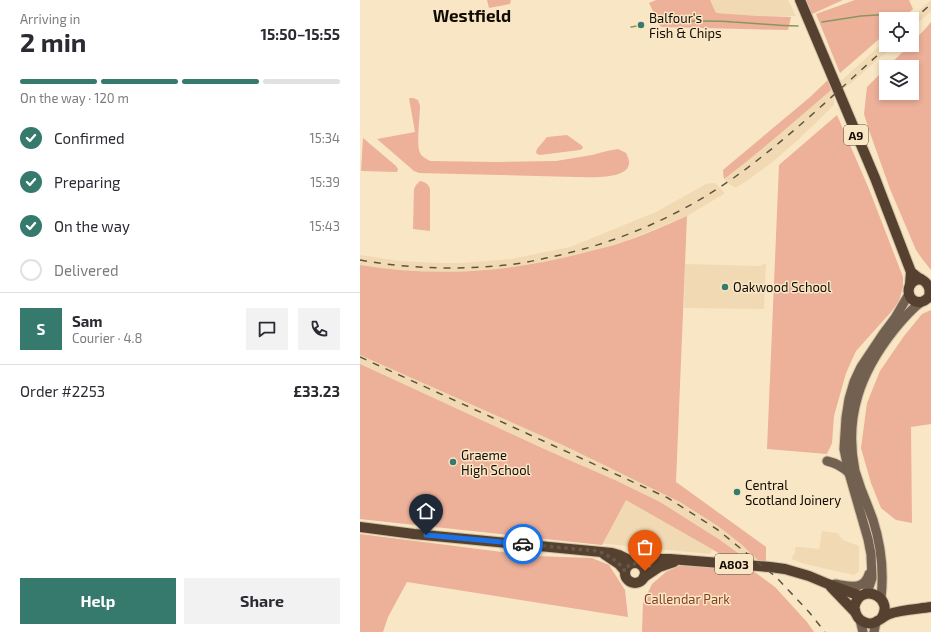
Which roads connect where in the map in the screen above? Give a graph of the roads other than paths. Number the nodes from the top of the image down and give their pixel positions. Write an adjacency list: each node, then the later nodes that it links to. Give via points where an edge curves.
1 (800, 0): 2 (main road, A9, via 875,178)
2 (911, 272): 3 (main road); 4 (main road, A9)
3 (921, 279): 4 (main road, via 913,282); 5 (main road, via 930,287)
4 (909, 289): 5 (main road, via 913,300); 6 (main road, via 895,318 869,353 854,382 846,418)
5 (928, 296): 16 (main road, via 914,307 888,338 868,370 852,419 851,448 856,473 879,541)
6 (844, 449): 7 (main road); 7 (main road, via 836,458 827,461 838,464)
7 (849, 473): 15 (main road, via 871,554)
8 (360, 527): 9 (main road, A803)
9 (597, 551): 11 (main road, A803, via 612,553); 12 (main road, A803, via 615,561)
10 (683, 560): 11 (main road, A803, via 658,560); 13 (main road, A803, via 659,567); 14 (main road, A803, via 778,568)
11 (637, 564): 12 (main road, A803, via 629,565); 13 (main road, via 644,568)
12 (625, 571): 13 (main road, A803, via 626,579 633,584 639,583)
13 (644, 577)
14 (824, 583): 15 (main road, A803); 19 (main road, A803, via 839,594)
15 (865, 586): 16 (main road, A803, via 873,594); 19 (main road, via 855,603)
16 (882, 596): 18 (main road, A803, via 888,606); 20 (main road, via 885,612)
17 (931, 607): 18 (main road)
18 (903, 611): 20 (main road, via 887,615)
19 (857, 616): 20 (main road, via 867,624); 21 (main road)
20 (877, 624)
21 (863, 632)

